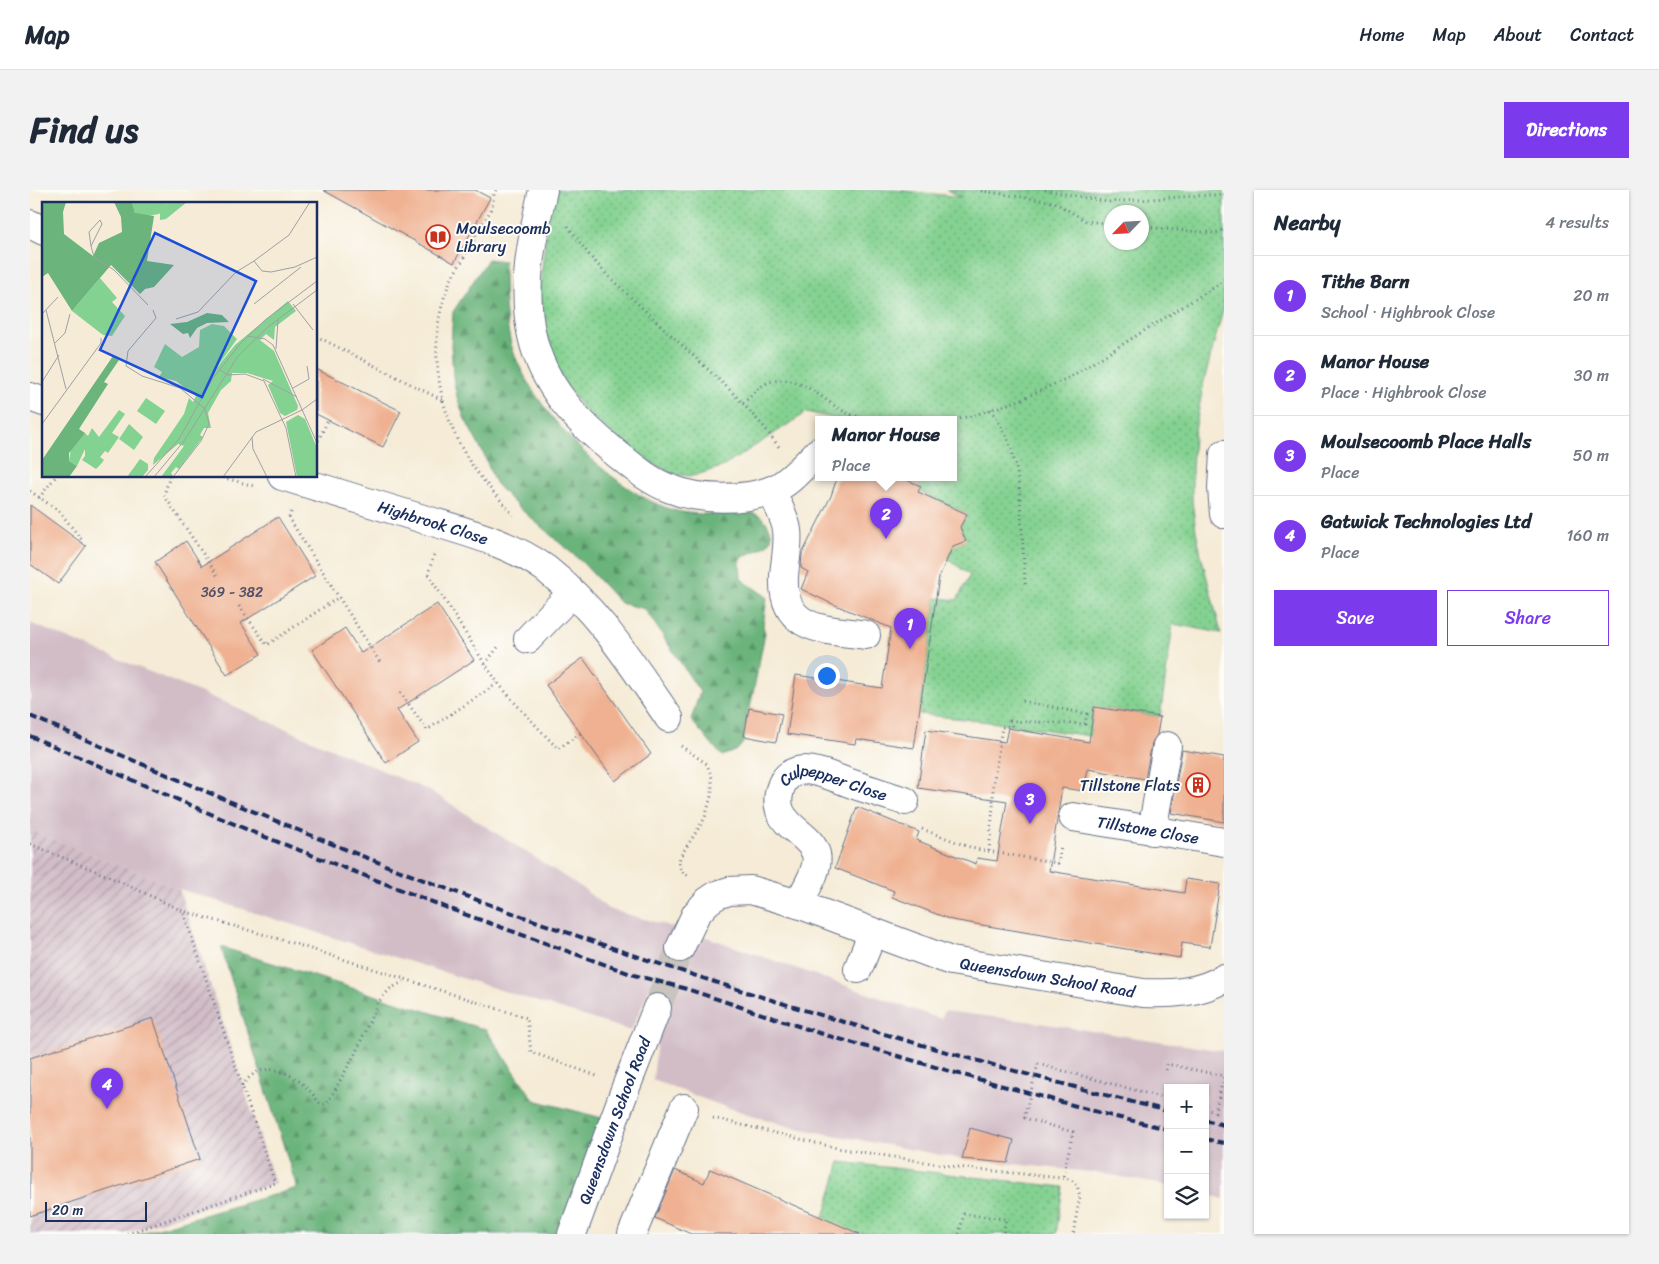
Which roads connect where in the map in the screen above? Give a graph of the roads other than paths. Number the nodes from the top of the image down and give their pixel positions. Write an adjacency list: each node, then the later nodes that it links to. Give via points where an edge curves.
1 (543, 191): 9 (street, via 528,273 528,309 541,365 564,404 606,445 664,486 710,498)
2 (30, 224): 3 (street)
3 (42, 230)
4 (30, 397): 5 (street)
5 (42, 401)
6 (1224, 454): 10 (street)
7 (810, 459): 9 (street)
8 (288, 478): 11 (street, Highbrook Close, via 500,544 524,555)
9 (772, 490): 12 (street, via 787,531 783,588 791,611 812,627)
10 (1224, 514)
11 (572, 593): 13 (street); 14 (street, Highbrook Close, via 618,643)
12 (866, 635)
13 (528, 639)
14 (669, 718)
15 (1167, 746): 18 (street)
16 (905, 801): 20 (street, Culpepper Close, via 820,772 803,770 788,775 781,787 779,807 786,822 808,840 816,854 813,872)
17 (1073, 817): 18 (street, Tillstone Close)
18 (1152, 831): 19 (street, Tillstone Close)
19 (1224, 842)
20 (798, 904): 21 (street, Queensdown School Road); 22 (street, Queensdown School Road, via 751,890 717,895 696,914)
21 (873, 932): 23 (street); 24 (street, Queensdown School Road, via 951,961 1125,991 1167,994 1199,989)
22 (680, 948)
23 (858, 969)
24 (1224, 978)
25 (657, 1008): 27 (street, Queensdown School Road)
26 (684, 1108): 28 (street)
27 (572, 1234)
28 (632, 1234)

